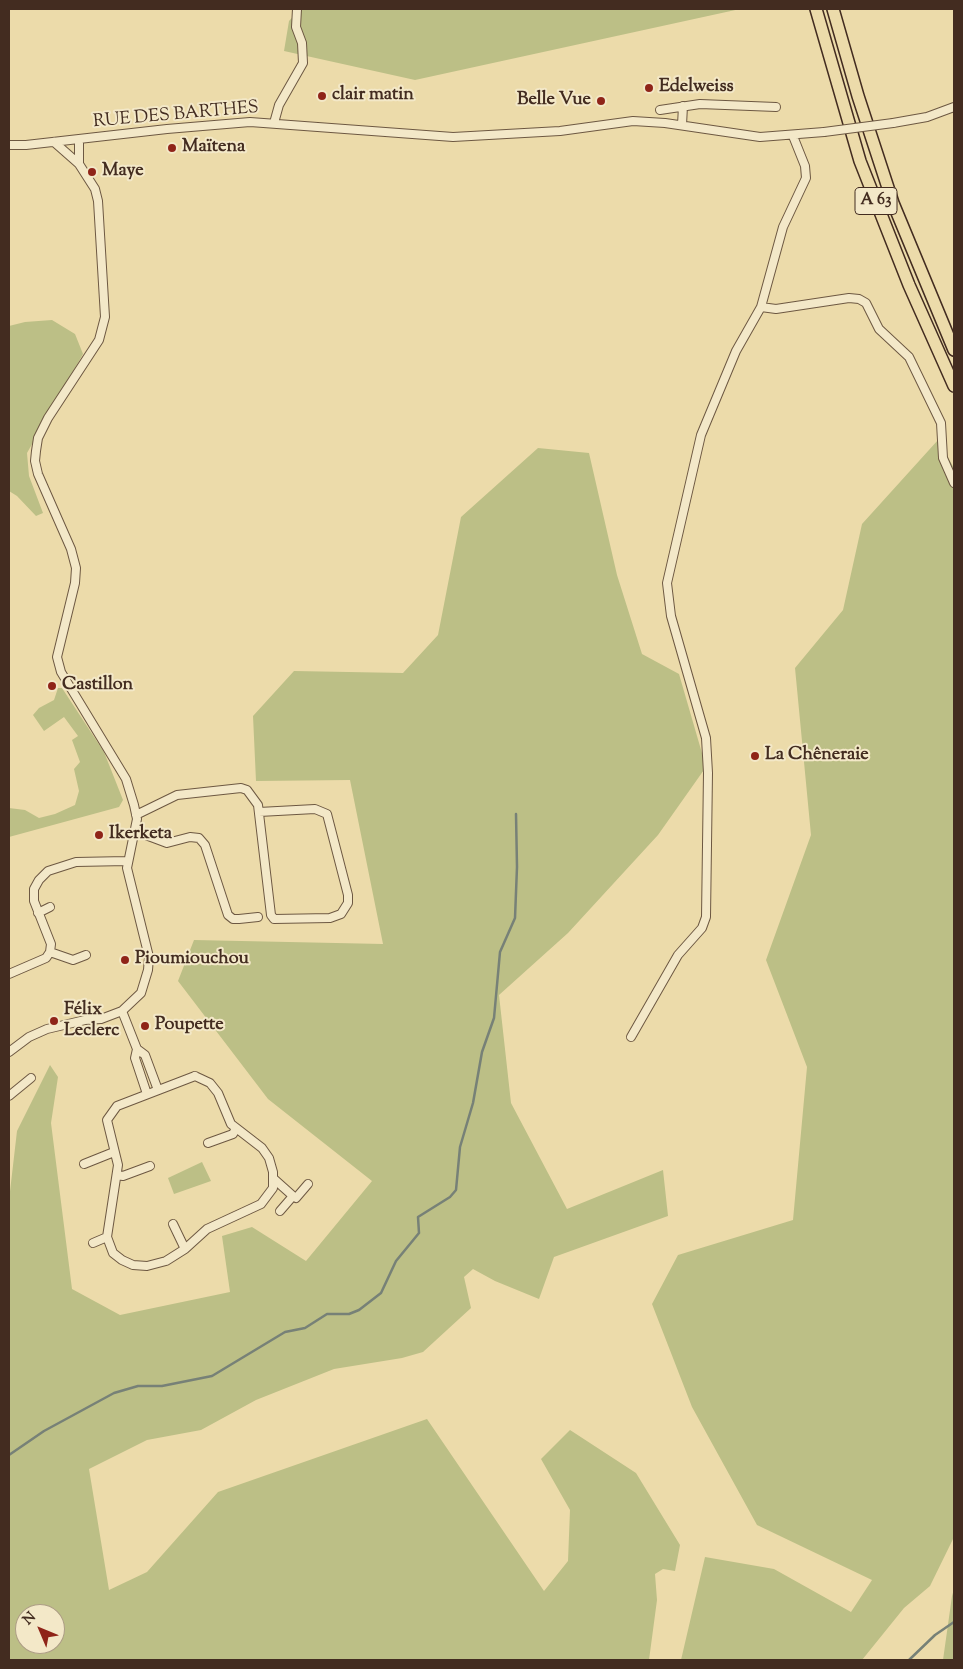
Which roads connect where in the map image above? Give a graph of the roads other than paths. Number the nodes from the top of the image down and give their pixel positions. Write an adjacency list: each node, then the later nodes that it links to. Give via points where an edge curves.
1 (297, 9): 8 (street, via 296,27 302,43 303,64 279,105)
2 (816, 9): 17 (highway, A 63, via 860,161 909,285)
3 (833, 9): 16 (highway, A 63, via 893,202)
4 (683, 106): 5 (street); 7 (street); 9 (street)
5 (776, 107)
6 (954, 107): 10 (street, RUE DES BARTHES, bridge, via 927,117)
7 (660, 110)
8 (274, 123): 9 (street, RUE DES BARTHES, via 453,137 560,131 633,121); 11 (street, RUE DES BARTHES, via 223,123)
9 (682, 126): 10 (street, RUE DES BARTHES, via 760,137)
10 (793, 136): 15 (street, via 805,166 806,178 783,227)
11 (79, 139): 12 (street, RUE DES BARTHES); 14 (street)
12 (54, 142): 13 (street, RUE DES BARTHES); 14 (street)
13 (9, 145)
14 (79, 164): 20 (street, via 98,201 105,317 99,340 38,438 35,461 76,568 57,657 61,672 126,779)
15 (761, 307): 18 (street, via 776,309 849,298 866,303 878,329 909,357 941,423 943,458); 30 (street, via 736,351 701,435 667,583 671,616 706,738 706,917 702,928 678,955)
16 (954, 350)
17 (954, 386)
18 (954, 483)
19 (259, 812): 19 (street, via 274,919 330,918 341,914 348,895 327,814 315,808); 20 (street, via 252,794 241,788 177,795)
20 (136, 815): 21 (street)
21 (135, 831): 22 (street); 25 (street, via 167,843 199,838 205,845 228,915 233,919)
22 (128, 861): 24 (street, via 76,862 48,871 34,890); 29 (street, via 129,881 149,957 141,993)
23 (50, 907): 24 (street)
24 (38, 913): 26 (street, via 51,944)
25 (258, 917)
26 (50, 952): 27 (street, via 73,960); 28 (street, via 46,958)
27 (86, 955)
28 (9, 974)
29 (122, 1012): 31 (street); 32 (street, via 48,1028)
30 (631, 1037)
31 (137, 1049): 33 (street, via 145,1054); 34 (street, via 135,1058)
32 (9, 1052)
33 (150, 1067): 34 (street); 36 (street)
34 (140, 1071): 37 (street)
35 (31, 1078): 38 (street)
36 (158, 1090): 37 (street); 39 (street, via 195,1076 202,1078 218,1093 231,1124)
37 (147, 1094): 41 (street, via 117,1106 110,1113 107,1127)
38 (9, 1096)
39 (236, 1128): 40 (street, via 233,1134); 45 (street, via 262,1148 269,1158)
40 (208, 1143)
41 (114, 1152): 42 (street); 44 (street)
42 (84, 1164)
43 (150, 1166): 44 (street, via 123,1176)
44 (117, 1175): 50 (street)
45 (274, 1179): 47 (street); 52 (street, via 273,1188 261,1204 207,1229)
46 (308, 1184): 47 (street, via 296,1198)
47 (293, 1196): 48 (street)
48 (280, 1212)
49 (172, 1224): 52 (street)
50 (107, 1237): 51 (street); 52 (street, via 113,1253 133,1265 147,1266 166,1261)
51 (93, 1242)
52 (185, 1249)

